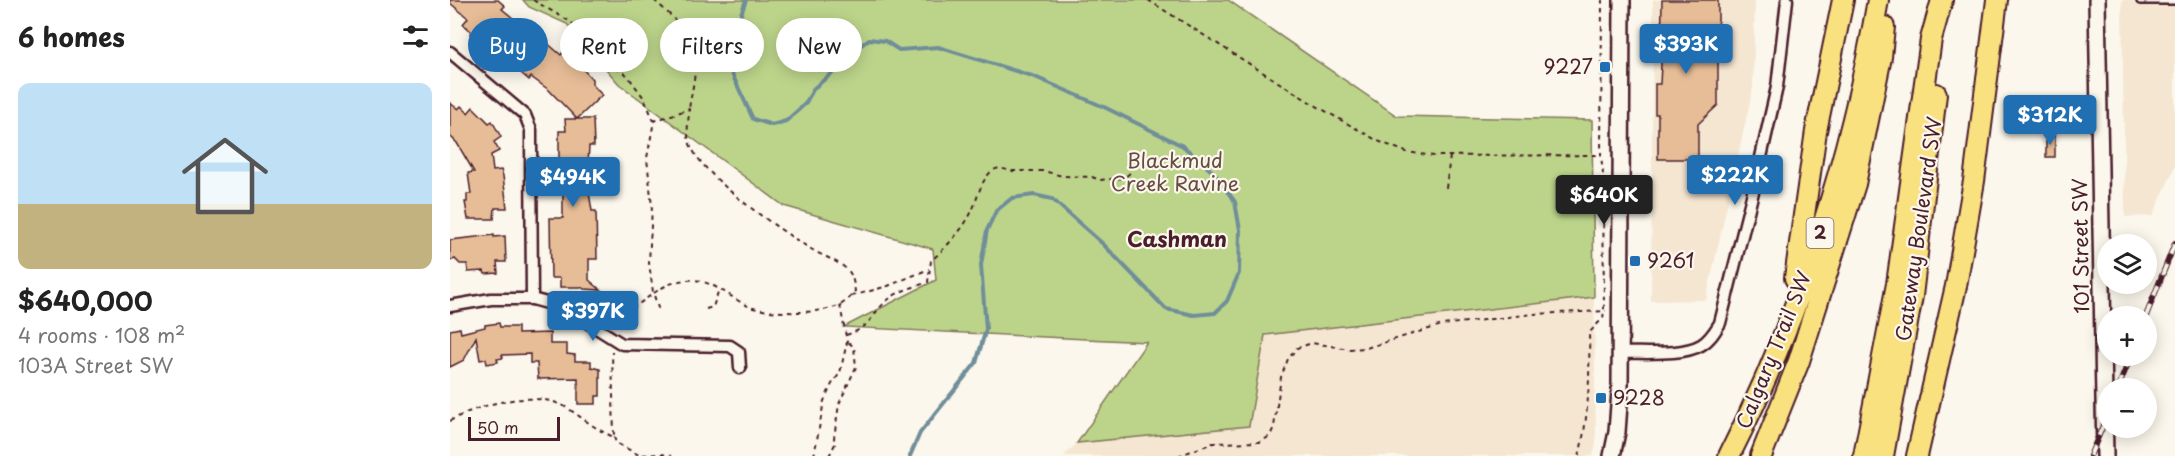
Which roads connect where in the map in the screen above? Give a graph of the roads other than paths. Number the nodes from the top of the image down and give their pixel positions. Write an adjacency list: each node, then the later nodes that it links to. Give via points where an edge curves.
1 (1622, 0): 15 (street)
2 (1786, 0): 15 (street, via 1777,87 1720,323 1700,345 1680,351)
3 (1843, 0): 14 (highway, via 1816,131)
4 (1878, 0): 14 (highway, Calgary Trail SW / 2, via 1842,164)
5 (1887, 0): 19 (highway, via 1881,57 1855,184 1799,361)
6 (1943, 0): 20 (highway, via 1930,39 1897,284); 21 (highway, Gateway Boulevard SW, via 1939,71 1919,242)
7 (1997, 0): 22 (highway, via 1956,286)
8 (2097, 0): 23 (street, 101 Street SW)
9 (2140, 1): 10 (lane)
10 (2175, 1)
11 (450, 51): 12 (street, via 528,122)
12 (532, 299): 13 (street, via 491,299); 16 (street, via 574,314 622,344 730,346 739,352)
13 (450, 306)
14 (1790, 318): 18 (highway, Calgary Trail SW / 2)
15 (1620, 352): 17 (street, via 1620,408)
16 (740, 368)
17 (1612, 456)
18 (1729, 456)
19 (1761, 456)
20 (1864, 456)
21 (1883, 456)
22 (1917, 456)
23 (2105, 456)

